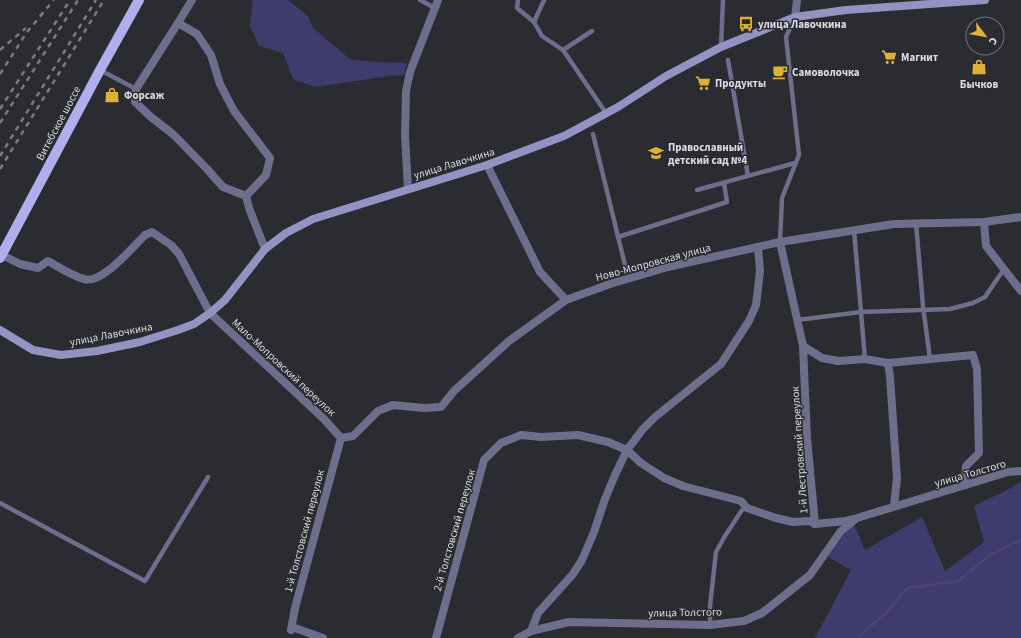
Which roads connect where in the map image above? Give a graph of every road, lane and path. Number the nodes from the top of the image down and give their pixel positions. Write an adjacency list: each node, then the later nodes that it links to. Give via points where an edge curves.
1 (139, 0): 17 (main road, Витебское шоссе)
2 (192, 0): 12 (street)
3 (420, 0): 9 (lane)
4 (518, 0): 11 (lane, via 517,8)
5 (544, 0): 11 (lane)
6 (723, 0): 14 (lane)
7 (797, 0): 10 (street)
8 (985, 0): 10 (main road, улица Лавочкина, via 846,10)
9 (436, 4): 25 (street, via 410,72 406,91)
10 (795, 17): 14 (main road, улица Лавочкина); 21 (lane, via 786,37 799,155)
11 (534, 22): 15 (lane, via 542,36)
12 (178, 23): 18 (street); 27 (street, via 197,34 211,55 220,84 234,111 270,158 266,175)
13 (592, 31): 15 (lane)
14 (721, 47): 19 (main road, улица Лавочкина, via 666,76)
15 (563, 50): 19 (lane)
16 (728, 60): 23 (lane)
17 (100, 70): 18 (lane); 36 (main road, Витебское шоссе)
18 (136, 89): 27 (street, via 135,102 174,136 223,187)
19 (606, 113): 22 (main road, улица Лавочкина, via 564,136)
20 (594, 134): 32 (lane)
21 (795, 163): 23 (lane); 33 (lane, via 782,198)
22 (487, 165): 25 (main road, улица Лавочкина); 40 (street, via 540,272)
23 (748, 176): 24 (lane)
24 (724, 183): 26 (lane); 32 (lane, via 727,202)
25 (408, 189): 35 (main road, улица Лавочкина, via 313,219 286,233)
26 (697, 190)
27 (246, 196): 35 (street)
28 (1021, 217): 29 (street, Ново-Мопровская улица)
29 (984, 222): 30 (street, Ново-Мопровская улица); 38 (street, via 986,246)
30 (916, 223): 31 (street, Ново-Мопровская улица); 41 (lane)
31 (854, 230): 33 (street, Ново-Мопровская улица); 42 (lane)
32 (618, 237): 37 (lane)
33 (780, 242): 34 (street, Ново-Мопровская улица); 44 (street, 1-й Лестровский переулок)
34 (758, 247): 40 (street, Ново-Мопровская улица, via 668,267); 51 (street, via 760,270 756,305 749,321 721,364 655,417)
35 (265, 249): 43 (main road, улица Лавочкина, via 224,300)
36 (1, 256): 43 (street, Мало-Мопровский переулок, via 38,268 48,261 85,280 99,277 109,270 145,235 152,232 179,254)
37 (625, 265)
38 (1004, 270): 39 (street); 41 (lane, via 985,297 973,303 950,309)
39 (1021, 291)
40 (566, 300): 50 (street, Ново-Мопровская улица, via 509,341 441,407 393,405 378,411 353,436)
41 (923, 310): 42 (lane); 48 (lane)
42 (861, 312): 44 (lane); 47 (lane)
43 (210, 313): 45 (main road, улица Лавочкина, via 194,324 140,342 61,355 33,350); 50 (street, Мало-Мопровский переулок, via 324,418)
44 (797, 320): 46 (street, 1-й Лестровский переулок)
45 (0, 330)
46 (803, 346): 47 (street, via 822,358 838,361); 59 (street, 1-й Лестровский переулок, via 807,438)
47 (865, 359): 49 (street)
48 (930, 359): 49 (street); 54 (street, via 973,355 977,370 979,454 966,466)
49 (888, 363): 56 (street, via 897,478)
50 (341, 438): 62 (street, 1-й Толстовский переулок, via 295,608 292,628)
51 (627, 450): 57 (street, 1-й Лестровский переулок, via 664,478 741,502); 61 (street, via 582,560 538,613); 63 (street, 2-й Толстовский переулок, via 608,442 578,435 520,435 501,442 484,460)
52 (1021, 471): 54 (street, улица Толстого, via 1008,472)
53 (208, 477): 55 (lane, via 145,581)
54 (965, 485): 56 (street, улица Толстого)
55 (0, 503)
56 (894, 506): 58 (street, улица Толстого)
57 (747, 508): 59 (street, 1-й Лестровский переулок, via 793,522 809,521); 60 (lane, via 742,510 716,552)
58 (857, 518): 59 (street); 60 (street, улица Толстого, via 841,531 810,575 762,613 744,621)
59 (816, 524)
60 (710, 625): 61 (street, улица Толстого, via 569,622)
61 (531, 631): 64 (street, улица Толстого)
62 (323, 638)
63 (436, 638)
64 (518, 638)

